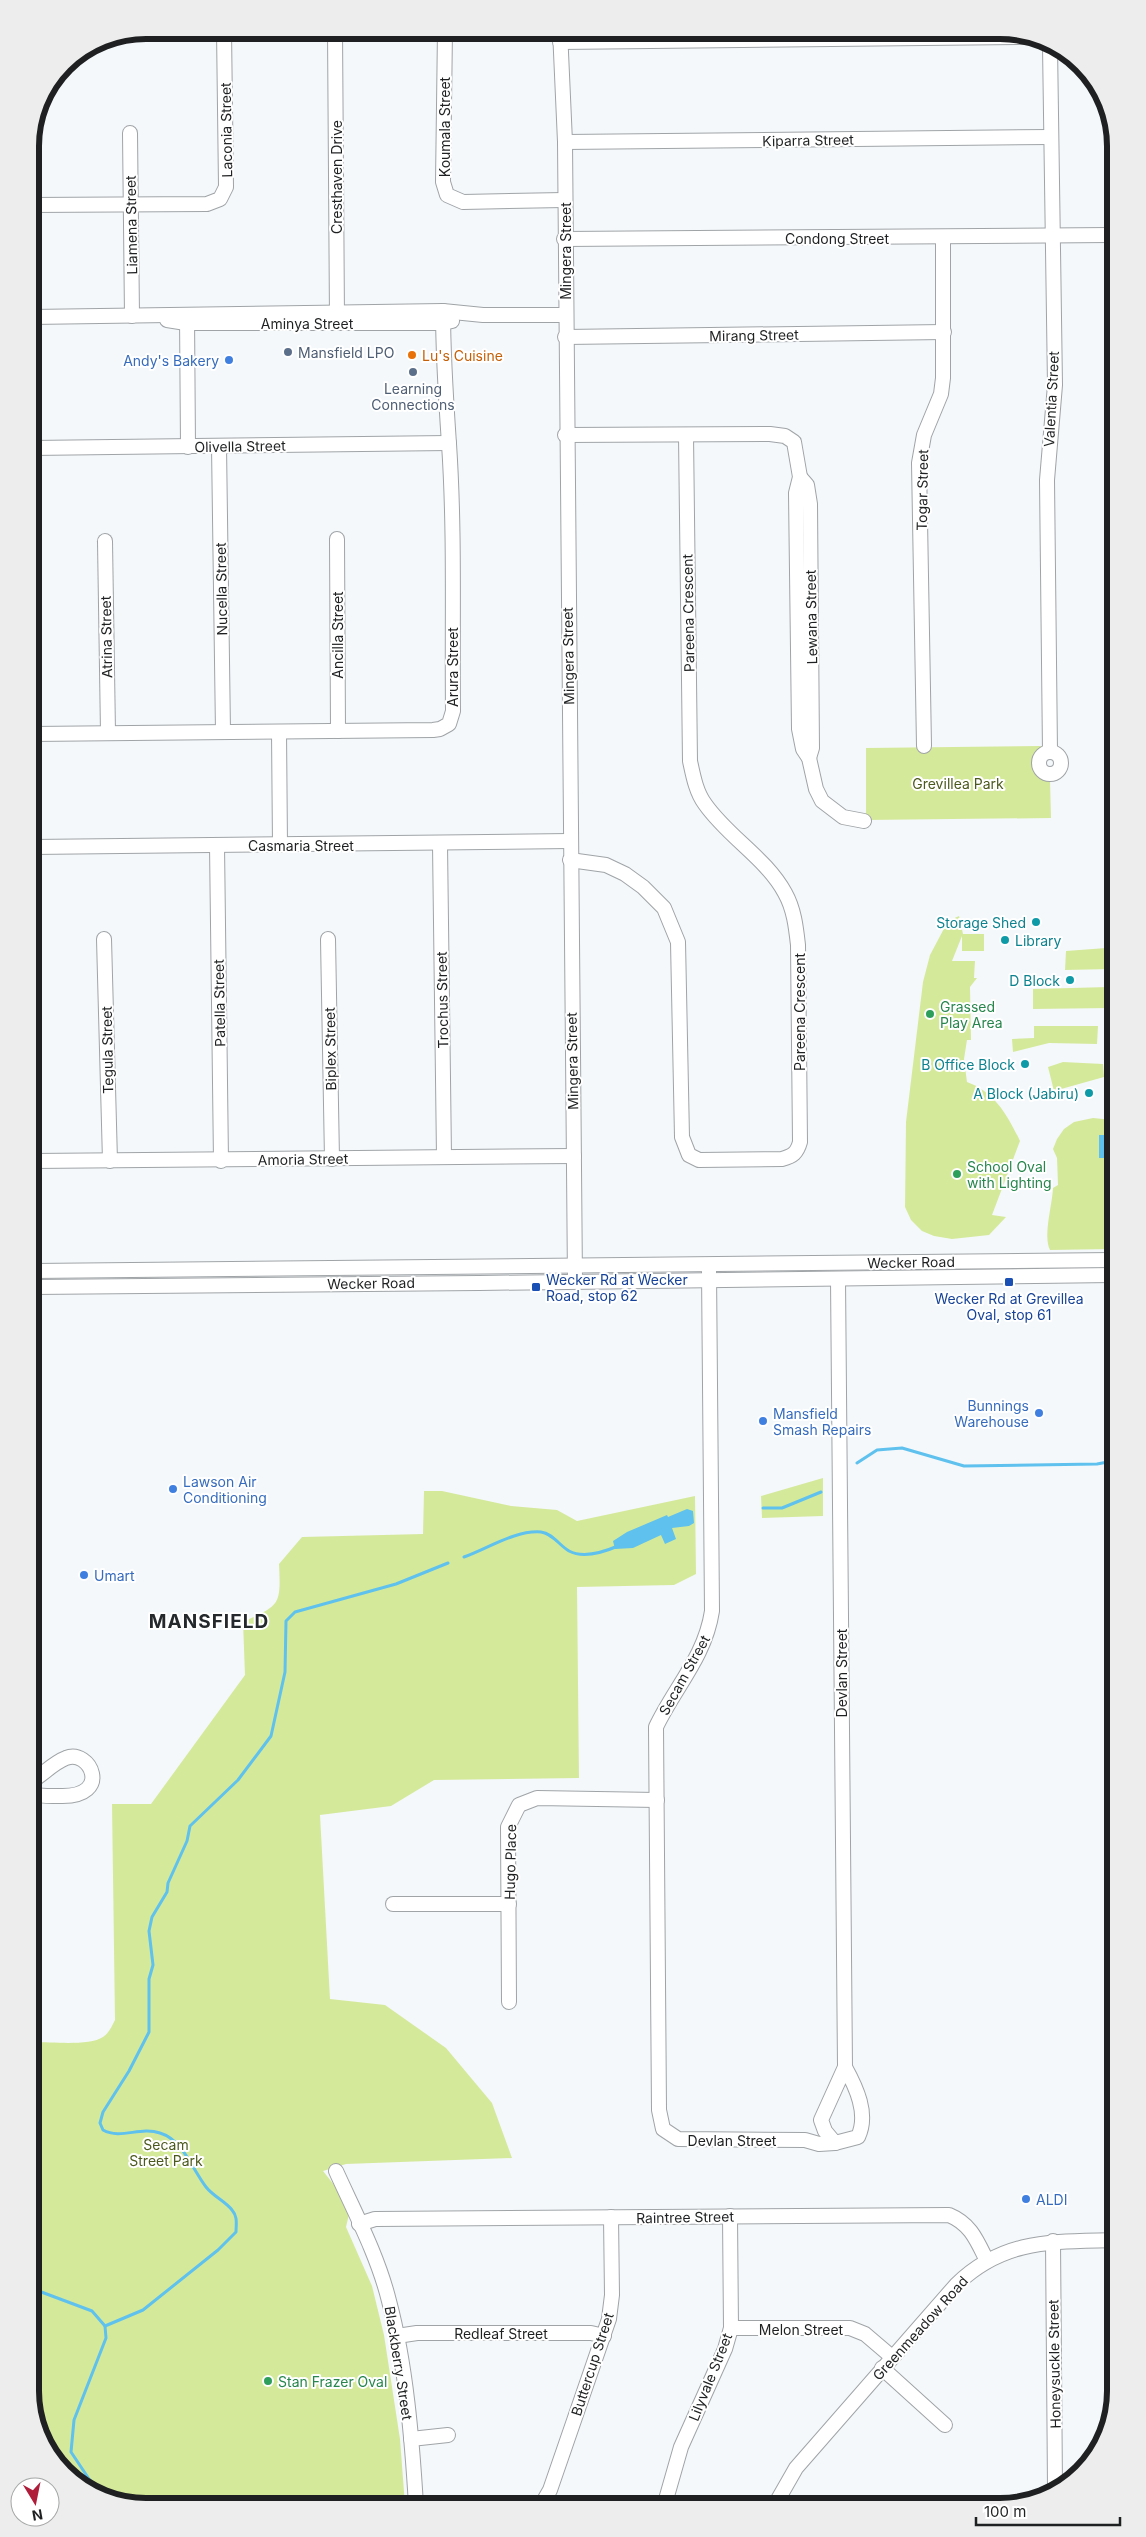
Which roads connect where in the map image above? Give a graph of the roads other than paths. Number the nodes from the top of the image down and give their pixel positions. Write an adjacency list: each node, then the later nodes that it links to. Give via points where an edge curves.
1 (224, 39): 11 (street, Laconia Street, via 226,187 220,199 207,204)
2 (335, 39): 21 (street, Cresthaven Drive)
3 (445, 39): 9 (street, Koumala Street, via 443,182 447,195 464,202)
4 (560, 39): 8 (street, Mingera Street)
5 (1050, 51): 7 (street, Valentia Street)
6 (130, 133): 11 (street, Liamena Street)
7 (1051, 137): 8 (street, Kiparra Street); 12 (street, Valentia Street)
8 (564, 142): 9 (street, Mingera Street)
9 (564, 200): 15 (street, Mingera Street)
10 (39, 204): 11 (street, Laconia Street)
11 (131, 204): 17 (street, Liamena Street)
12 (1052, 235): 13 (street, Condong Street); 14 (street, Condong Street); 38 (street, Valentia Street, via 1055,385 1047,480)
13 (1107, 235)
14 (942, 237): 15 (street, Condong Street); 22 (street, Togar Street)
15 (564, 239): 16 (street, Mingera Street)
16 (565, 315): 19 (street, Aminya Street); 23 (street, Mingera Street)
17 (132, 316): 18 (street, Aminya Street); 20 (street, Aminya Street)
18 (39, 317)
19 (443, 317): 21 (street, Aminya Street); 26 (street, Arura Street)
20 (186, 318): 21 (street, Aminya Street); 27 (street)
21 (337, 318)
22 (944, 332): 23 (street, Mirang Street); 37 (street, Togar Street, via 941,394 924,435 920,464)
23 (565, 337): 24 (street, Mingera Street)
24 (565, 435): 25 (street, Lewana Street); 40 (street, Mingera Street)
25 (686, 435): 39 (street, Lewana Street, via 770,434 785,436 794,442 800,477 807,485 810,504 812,748 809,758 822,801 843,817); 45 (street, Pareena Crescent, via 690,761 704,803 770,872 785,893 795,918 800,1142 792,1156 782,1159 699,1160 689,1155 682,1137 678,942 664,908 643,887 606,866)
26 (449, 443): 28 (street, Olivella Street); 32 (street, Arura Street, via 452,721 433,730)
27 (188, 446): 28 (street, Olivella Street); 29 (street, Olivella Street)
28 (219, 446): 33 (street, Nucella Street)
29 (39, 448)
30 (337, 539): 32 (street, Ancilla Street)
31 (105, 540): 36 (street, Atrina Street)
32 (338, 731): 34 (street, Arura Street)
33 (222, 732): 34 (street, Arura Street); 36 (street, Arura Street)
34 (279, 732): 42 (street)
35 (39, 734): 36 (street, Arura Street)
36 (108, 734)
37 (924, 746)
38 (1050, 752)
39 (864, 820)
40 (570, 841): 41 (street, Casmaria Street); 45 (street, Mingera Street)
41 (440, 844): 42 (street, Casmaria Street); 48 (street, Trochus Street)
42 (280, 845): 43 (street, Casmaria Street)
43 (217, 846): 44 (street, Casmaria Street); 53 (street, Patella Street)
44 (39, 847)
45 (570, 860): 49 (street, Mingera Street)
46 (104, 939): 52 (street, Tegula Street)
47 (328, 939): 50 (street, Biplex Street)
48 (444, 1156): 49 (street, Amoria Street); 50 (street, Amoria Street)
49 (574, 1156): 56 (street, Mingera Street)
50 (332, 1159): 53 (street, Amoria Street)
51 (39, 1161): 52 (street, Amoria Street)
52 (110, 1161): 53 (street, Amoria Street)
53 (221, 1161)
54 (1107, 1260): 55 (street, Wecker Road)
55 (708, 1265): 56 (street, Wecker Road); 62 (street)
56 (574, 1266): 57 (street, Wecker Road); 63 (street, Mingera Street)
57 (317, 1269): 58 (street, Wecker Road); 64 (street)
58 (221, 1270): 59 (street, Wecker Road); 65 (street)
59 (39, 1272)
60 (1107, 1274): 61 (street, Wecker Road)
61 (838, 1279): 62 (street, Wecker Road); 73 (street, Devlan Street)
62 (709, 1280): 63 (street, Wecker Road); 69 (street, Secam Street, via 712,1612 709,1633 696,1660 656,1727)
63 (574, 1281): 64 (street, Wecker Road)
64 (317, 1284): 65 (street, Wecker Road)
65 (221, 1285): 66 (street, Wecker Road)
66 (39, 1286)
67 (39, 1776): 68 (street, via 66,1758 74,1757 90,1767 93,1782 90,1789 82,1794)
68 (39, 1794)
69 (657, 1800): 71 (street, Hugo Place, via 536,1798 519,1805 508,1827); 75 (street, Secam Street, via 659,2110)
70 (393, 1904): 71 (street)
71 (509, 1904): 72 (street, Hugo Place)
72 (510, 2002)
73 (845, 2067): 74 (street, Devlan Street); 77 (street, Devlan Street, via 854,2082 863,2127 858,2137)
74 (821, 2120): 76 (street, Devlan Street); 77 (street)
75 (663, 2129): 76 (street, Devlan Street, via 678,2139)
76 (804, 2140): 77 (street, Devlan Street)
77 (835, 2144)
78 (336, 2171): 81 (street, Blackberry Street)
79 (730, 2216): 80 (street, Raintree Street); 84 (street, Raintree Street, via 949,2214 970,2228); 85 (street, Lilyvale Street)
80 (611, 2217): 81 (street, Raintree Street, via 375,2220); 87 (street, Buttercup Street, via 612,2295)
81 (359, 2224): 86 (street, Blackberry Street, via 380,2272)
82 (1107, 2240): 83 (street, Greenmeadow Road)
83 (1053, 2241): 84 (street, Greenmeadow Road, via 1010,2250); 93 (street, Honeysuckle Street)
84 (987, 2261): 88 (street, Greenmeadow Road, via 956,2285)
85 (731, 2328): 88 (street, Melon Street, via 850,2328 865,2334); 96 (street, Lilyvale Street, via 725,2349 681,2447)
86 (397, 2336): 87 (street, Redleaf Street, via 426,2333 592,2333); 92 (street, Blackberry Street)
87 (604, 2336): 95 (street, Buttercup Street)
88 (892, 2357): 89 (street, Greenmeadow Road)
89 (882, 2368): 90 (street); 97 (street, Greenmeadow Road, via 796,2468)
90 (945, 2424)
91 (448, 2435): 92 (street)
92 (411, 2439): 94 (street, Blackberry Street)
93 (1055, 2483)
94 (415, 2498)
95 (545, 2498)
96 (666, 2498)
97 (778, 2498)

